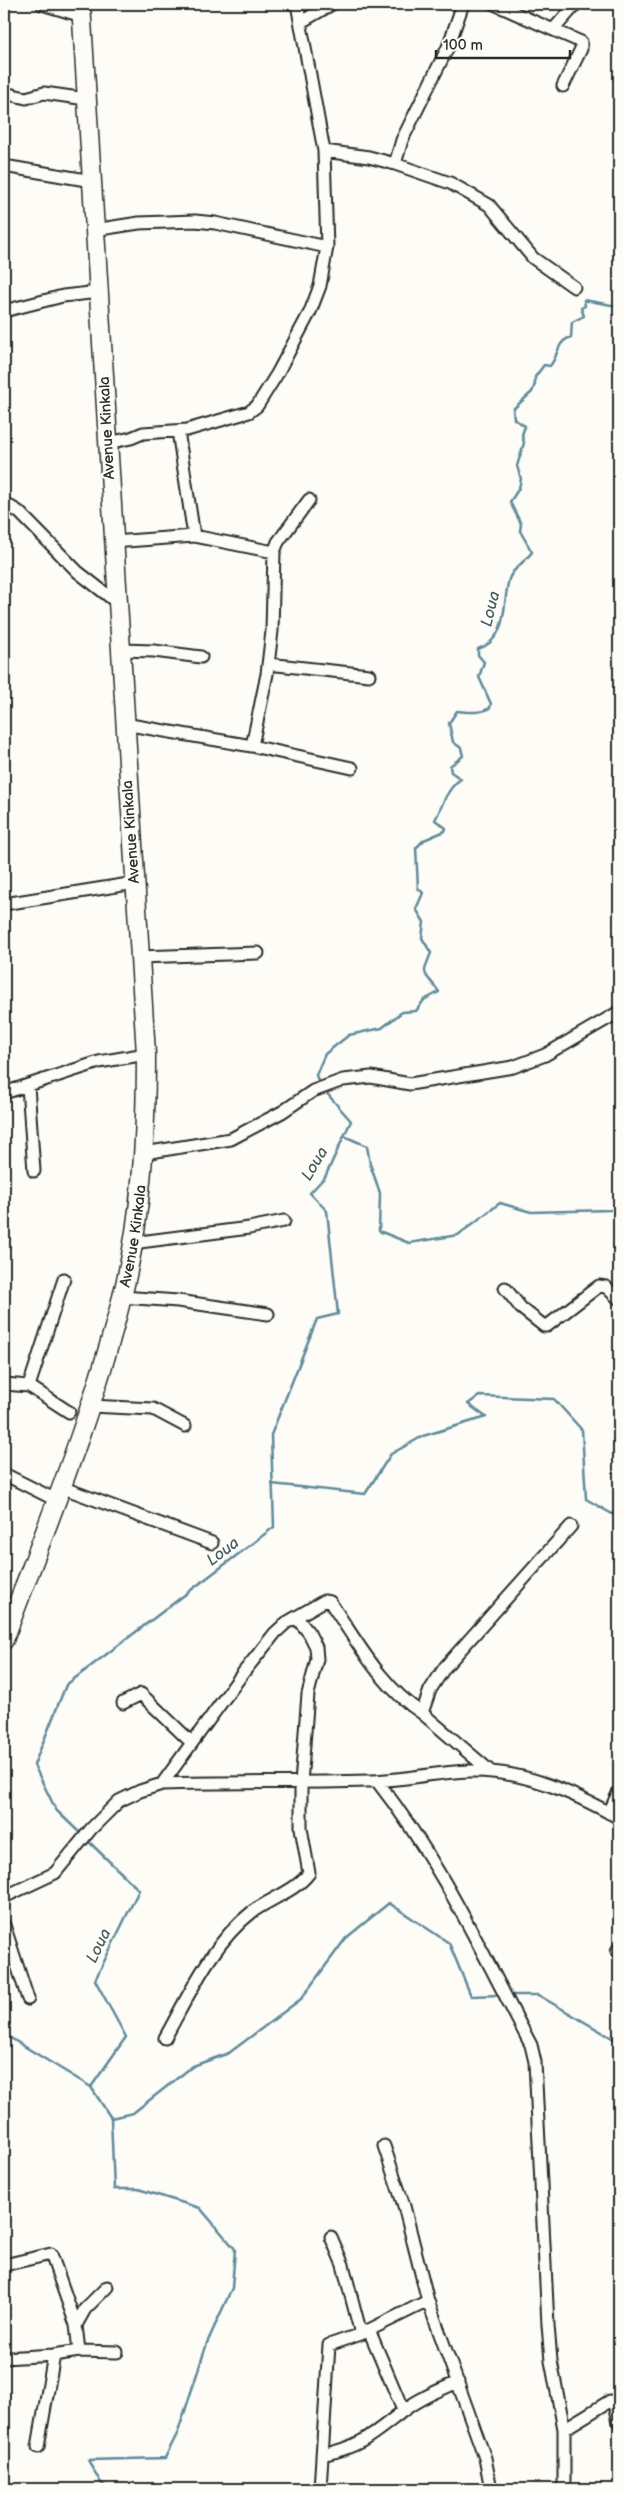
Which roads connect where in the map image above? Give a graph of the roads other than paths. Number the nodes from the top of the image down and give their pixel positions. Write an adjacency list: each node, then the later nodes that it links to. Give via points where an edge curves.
1 (42, 4): 7 (street)
2 (297, 4): 8 (street)
3 (332, 4): 8 (street)
4 (463, 4): 14 (street, via 448,47 402,140)
5 (494, 4): 9 (street)
6 (576, 4): 9 (street)
7 (81, 10): 12 (main road, Avenue Kinkala)
8 (301, 22): 13 (street)
9 (553, 30): 10 (street, via 583,45)
10 (563, 86)
11 (4, 93): 12 (street, via 26,98 44,93)
12 (86, 99): 16 (main road, Avenue Kinkala)
13 (324, 151): 14 (street); 18 (street)
14 (395, 164): 19 (street, via 450,183 489,205 533,258)
15 (4, 166): 16 (street)
16 (92, 181): 17 (main road, Avenue Kinkala)
17 (94, 230): 18 (street, via 139,223 215,223); 20 (main road, Avenue Kinkala)
18 (328, 247): 22 (street, via 320,286 310,312 257,406 250,412)
19 (574, 287)
20 (99, 292): 21 (street, via 63,296); 23 (main road, Avenue Kinkala)
21 (4, 311)
22 (178, 431): 23 (street, via 143,433); 28 (street)
23 (108, 443): 29 (main road, Avenue Kinkala)
24 (309, 500): 30 (street)
25 (4, 502): 26 (street)
26 (19, 512): 27 (street); 31 (street, via 78,572)
27 (4, 515)
28 (194, 536): 29 (street); 30 (street)
29 (113, 542): 31 (main road, Avenue Kinkala)
30 (274, 552): 34 (street)
31 (119, 604): 32 (main road, Avenue Kinkala)
32 (120, 650): 33 (street); 36 (main road, Avenue Kinkala)
33 (201, 656)
34 (268, 664): 35 (street); 37 (street)
35 (369, 675)
36 (124, 724): 37 (street); 39 (main road, Avenue Kinkala)
37 (252, 746): 38 (street)
38 (352, 768)
39 (135, 883): 40 (street); 42 (main road, Avenue Kinkala)
40 (4, 904)
41 (258, 953): 42 (street)
42 (139, 957): 44 (main road, Avenue Kinkala)
43 (619, 1012): 47 (street, via 546,1055 513,1067 410,1084 371,1077 343,1080 312,1090 282,1112 231,1139)
44 (146, 1054): 45 (street, via 99,1062); 47 (main road, Avenue Kinkala)
45 (28, 1086): 46 (street); 48 (street)
46 (4, 1093)
47 (144, 1153): 50 (main road, Avenue Kinkala)
48 (34, 1171)
49 (284, 1221): 50 (street)
50 (132, 1243): 53 (main road, Avenue Kinkala)
51 (64, 1279): 57 (street)
52 (505, 1288): 54 (street, via 521,1308 544,1326 599,1286 606,1286)
53 (122, 1297): 55 (street, via 178,1301); 58 (main road, Avenue Kinkala)
54 (619, 1299)
55 (268, 1314)
56 (4, 1384): 57 (street)
57 (29, 1386): 59 (street)
58 (90, 1406): 60 (street, via 153,1409); 62 (main road, Avenue Kinkala)
59 (69, 1412)
60 (185, 1426)
61 (4, 1474): 62 (street)
62 (59, 1494): 64 (street); 66 (main road, Avenue Kinkala)
63 (571, 1526): 68 (street, via 445,1667 430,1690)
64 (212, 1543)
65 (296, 1617): 68 (street, via 324,1601 330,1602 386,1683); 69 (street, via 275,1633); 72 (street, via 309,1633 316,1647 317,1659 308,1694)
66 (4, 1640)
67 (123, 1703): 69 (street, via 141,1694)
68 (422, 1713): 70 (street)
69 (191, 1742): 73 (street)
70 (490, 1771): 71 (street); 75 (street, via 530,1777)
71 (377, 1781): 72 (street); 94 (street, via 429,1852 531,2046 535,2062 551,2361)
72 (301, 1783): 73 (street); 79 (street, via 301,1828 309,1873 251,1912 228,1936 205,1968)
73 (162, 1784): 76 (street, via 140,1790 119,1801 55,1873)
74 (619, 1791): 75 (street)
75 (614, 1816)
76 (4, 1897)
77 (4, 1926): 78 (street)
78 (28, 1999)
79 (165, 2038)
80 (384, 2146): 84 (street, via 404,2206)
81 (331, 2237): 86 (street, via 344,2265)
82 (4, 2264): 85 (street, via 50,2254)
83 (107, 2287): 85 (street, via 85,2309)
84 (428, 2300): 86 (street); 91 (street)
85 (76, 2325): 87 (street)
86 (366, 2332): 92 (street); 96 (street, via 329,2345)
87 (80, 2351): 88 (street); 89 (street)
88 (117, 2352)
89 (54, 2355): 90 (street); 95 (street)
90 (4, 2358)
91 (458, 2382): 92 (street); 98 (street)
92 (403, 2410): 96 (street, via 360,2444)
93 (619, 2423): 94 (street, via 615,2404 610,2401)
94 (564, 2429): 99 (street)
95 (38, 2447)
96 (322, 2455): 97 (street)
97 (320, 2489)
98 (491, 2489)
99 (564, 2489)

